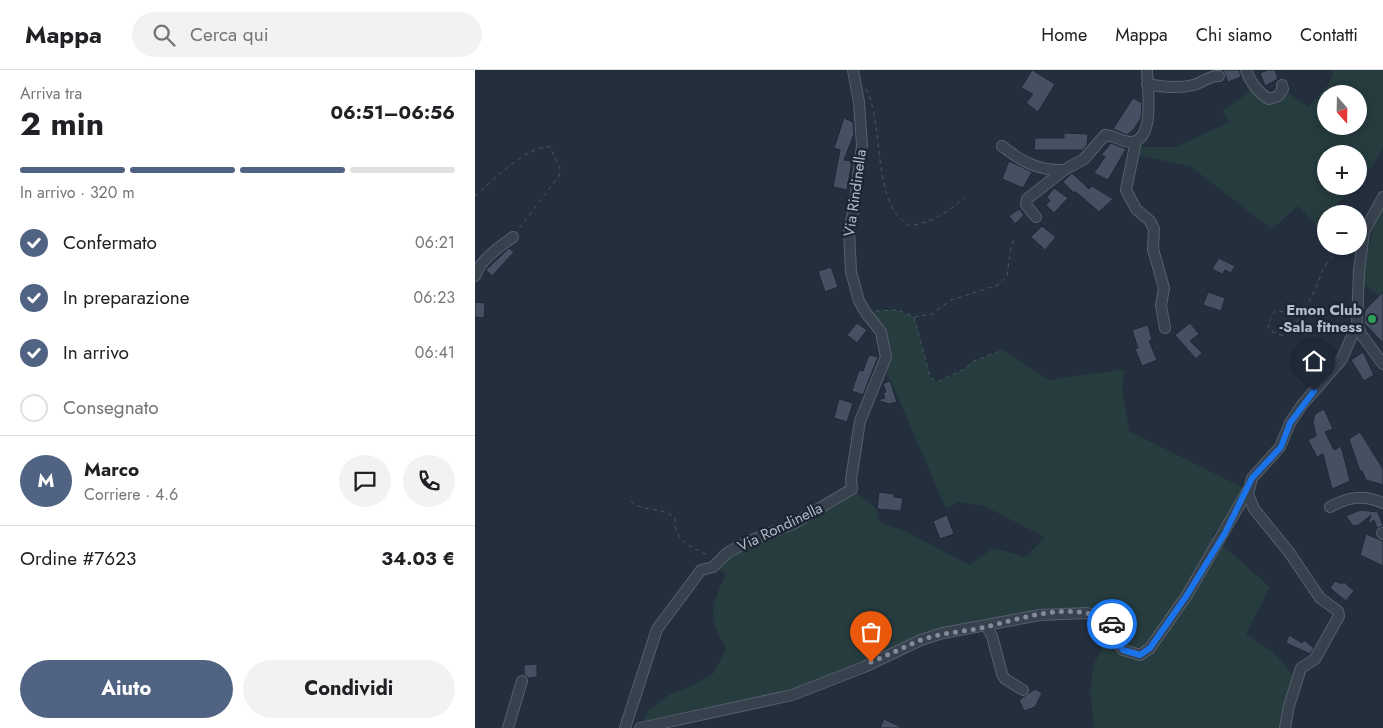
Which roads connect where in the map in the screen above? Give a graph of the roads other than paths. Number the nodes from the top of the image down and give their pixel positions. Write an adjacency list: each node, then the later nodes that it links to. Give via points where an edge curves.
1 (853, 70): 14 (street, Via Rindinella, via 862,145 849,243 851,272)
2 (1147, 70): 5 (street)
3 (1245, 70): 6 (street, via 1255,88 1269,99 1278,96)
4 (1219, 76): 5 (street, via 1175,88)
5 (1147, 84): 7 (street, via 1150,106 1147,124)
6 (1282, 85)
7 (1136, 141): 9 (street, via 1105,135 1084,159); 16 (street, via 1126,190 1136,209 1154,229 1153,249 1163,288 1161,306)
8 (1002, 146): 9 (street, via 1033,166 1048,171)
9 (1064, 170): 11 (street, via 1027,199 1026,205)
10 (1383, 197): 15 (street, via 1364,232)
11 (1036, 217)
12 (513, 237): 13 (street, via 485,260)
13 (475, 276)
14 (866, 313): 25 (street, Via Rondinella, via 881,332 886,357 861,421 852,489 793,524 727,553 713,567 701,570 657,629)
15 (1357, 324): 17 (street); 18 (street, via 1342,358 1302,405 1290,423 1284,441 1252,478)
16 (1165, 328)
17 (1383, 364)
18 (1248, 490): 21 (street, via 1187,595 1150,648 1140,655 1123,650 1113,625 1087,613 1040,615); 27 (street, via 1254,510 1289,552 1320,598 1338,611 1339,616 1315,660 1301,668)
19 (1383, 503): 20 (street, via 1367,498 1350,498)
20 (1330, 508)
21 (986, 626): 23 (street, via 992,636 1002,674); 26 (street, via 921,640 864,667 791,695)
22 (522, 681): 24 (street)
23 (1023, 690)
24 (508, 728)
25 (625, 728)
26 (640, 728)
27 (1285, 728)

